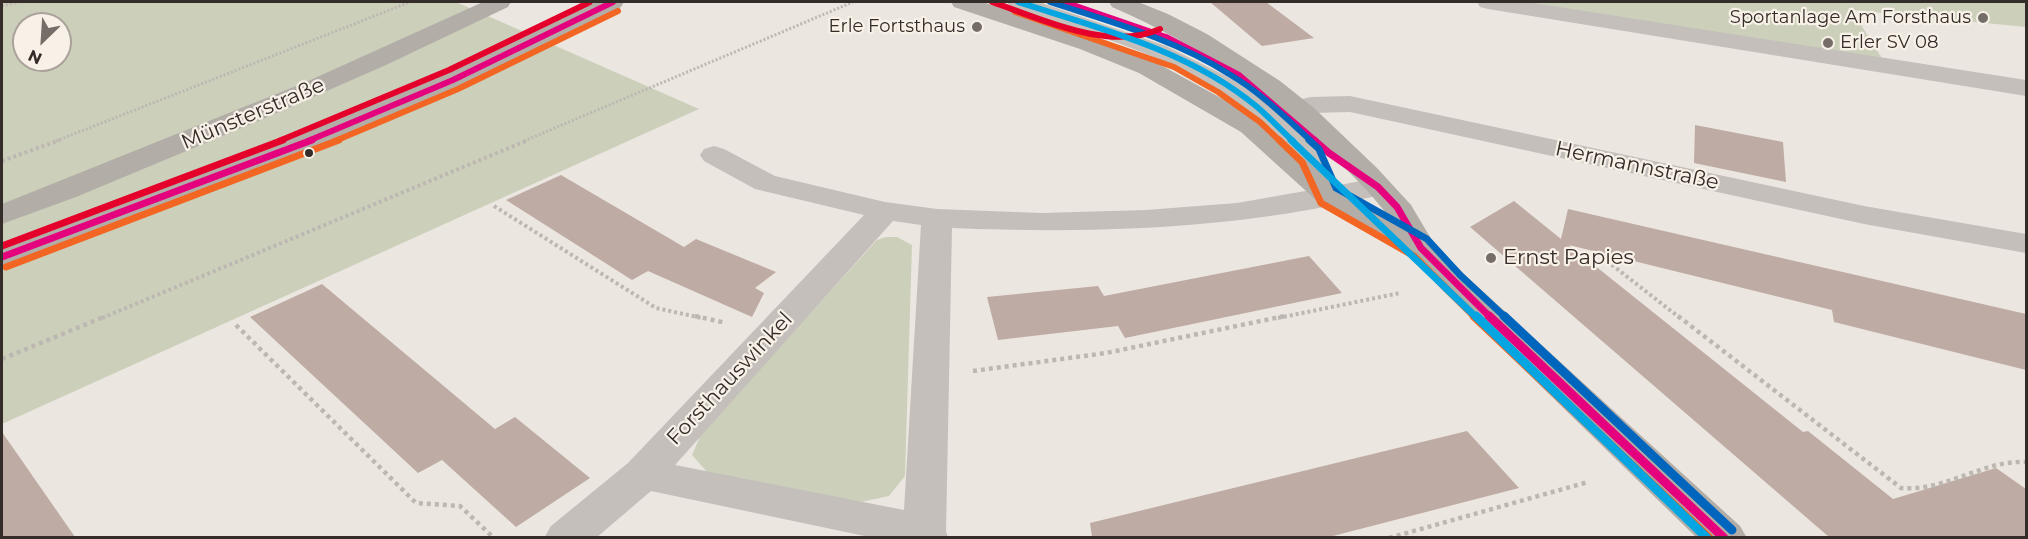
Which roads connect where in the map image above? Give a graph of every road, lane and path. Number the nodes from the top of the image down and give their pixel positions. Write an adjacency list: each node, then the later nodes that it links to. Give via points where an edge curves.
1 (19, 2): 11 (path)
2 (410, 2): 18 (path)
3 (500, 2): 23 (main road, Münsterstraße, via 230,125)
4 (613, 2): 27 (main road, Münsterstraße, via 453,80 297,146)
5 (853, 2): 32 (path)
6 (962, 2): 14 (main road)
7 (1018, 2): 13 (street)
8 (1064, 2): 13 (street)
9 (1120, 2): 12 (main road)
10 (1488, 2): 15 (street)
11 (2, 6)
12 (1149, 14): 13 (street, via 1163,27); 16 (main road, via 1212,46)
13 (1156, 41): 14 (street); 16 (street)
14 (1088, 44): 16 (main road)
15 (2026, 87)
16 (1275, 114): 19 (street); 20 (street, via 1311,156); 25 (street, Hermannstraße, via 1319,103 1350,104 1864,215)
17 (714, 155): 22 (street, via 765,183)
18 (2, 161)
19 (1378, 187): 20 (street); 26 (main road, via 1397,207)
20 (1328, 195): 24 (street, via 1237,212 1146,219 1041,222); 26 (main road)
21 (494, 206): 31 (path, via 656,308)
22 (885, 211): 24 (street); 31 (street, Forsthauswinkel)
23 (2, 215)
24 (937, 218): 33 (street)
25 (2026, 244)
26 (1421, 248): 41 (main road)
27 (2, 257)
28 (1607, 261): 34 (path, via 1901,488 1918,489 2002,461)
29 (1400, 292): 33 (path, via 1106,353)
30 (236, 325): 38 (path, via 416,503 460,506)
31 (774, 332): 35 (street, Forsthauswinkel)
32 (2, 359)
33 (930, 376): 37 (street)
34 (2026, 462)
35 (643, 474): 37 (street); 39 (street, Forsthauswinkel)
36 (1588, 482): 40 (path)
37 (925, 534)
38 (494, 537)
39 (566, 537)
40 (1389, 537)
41 (1725, 537)

